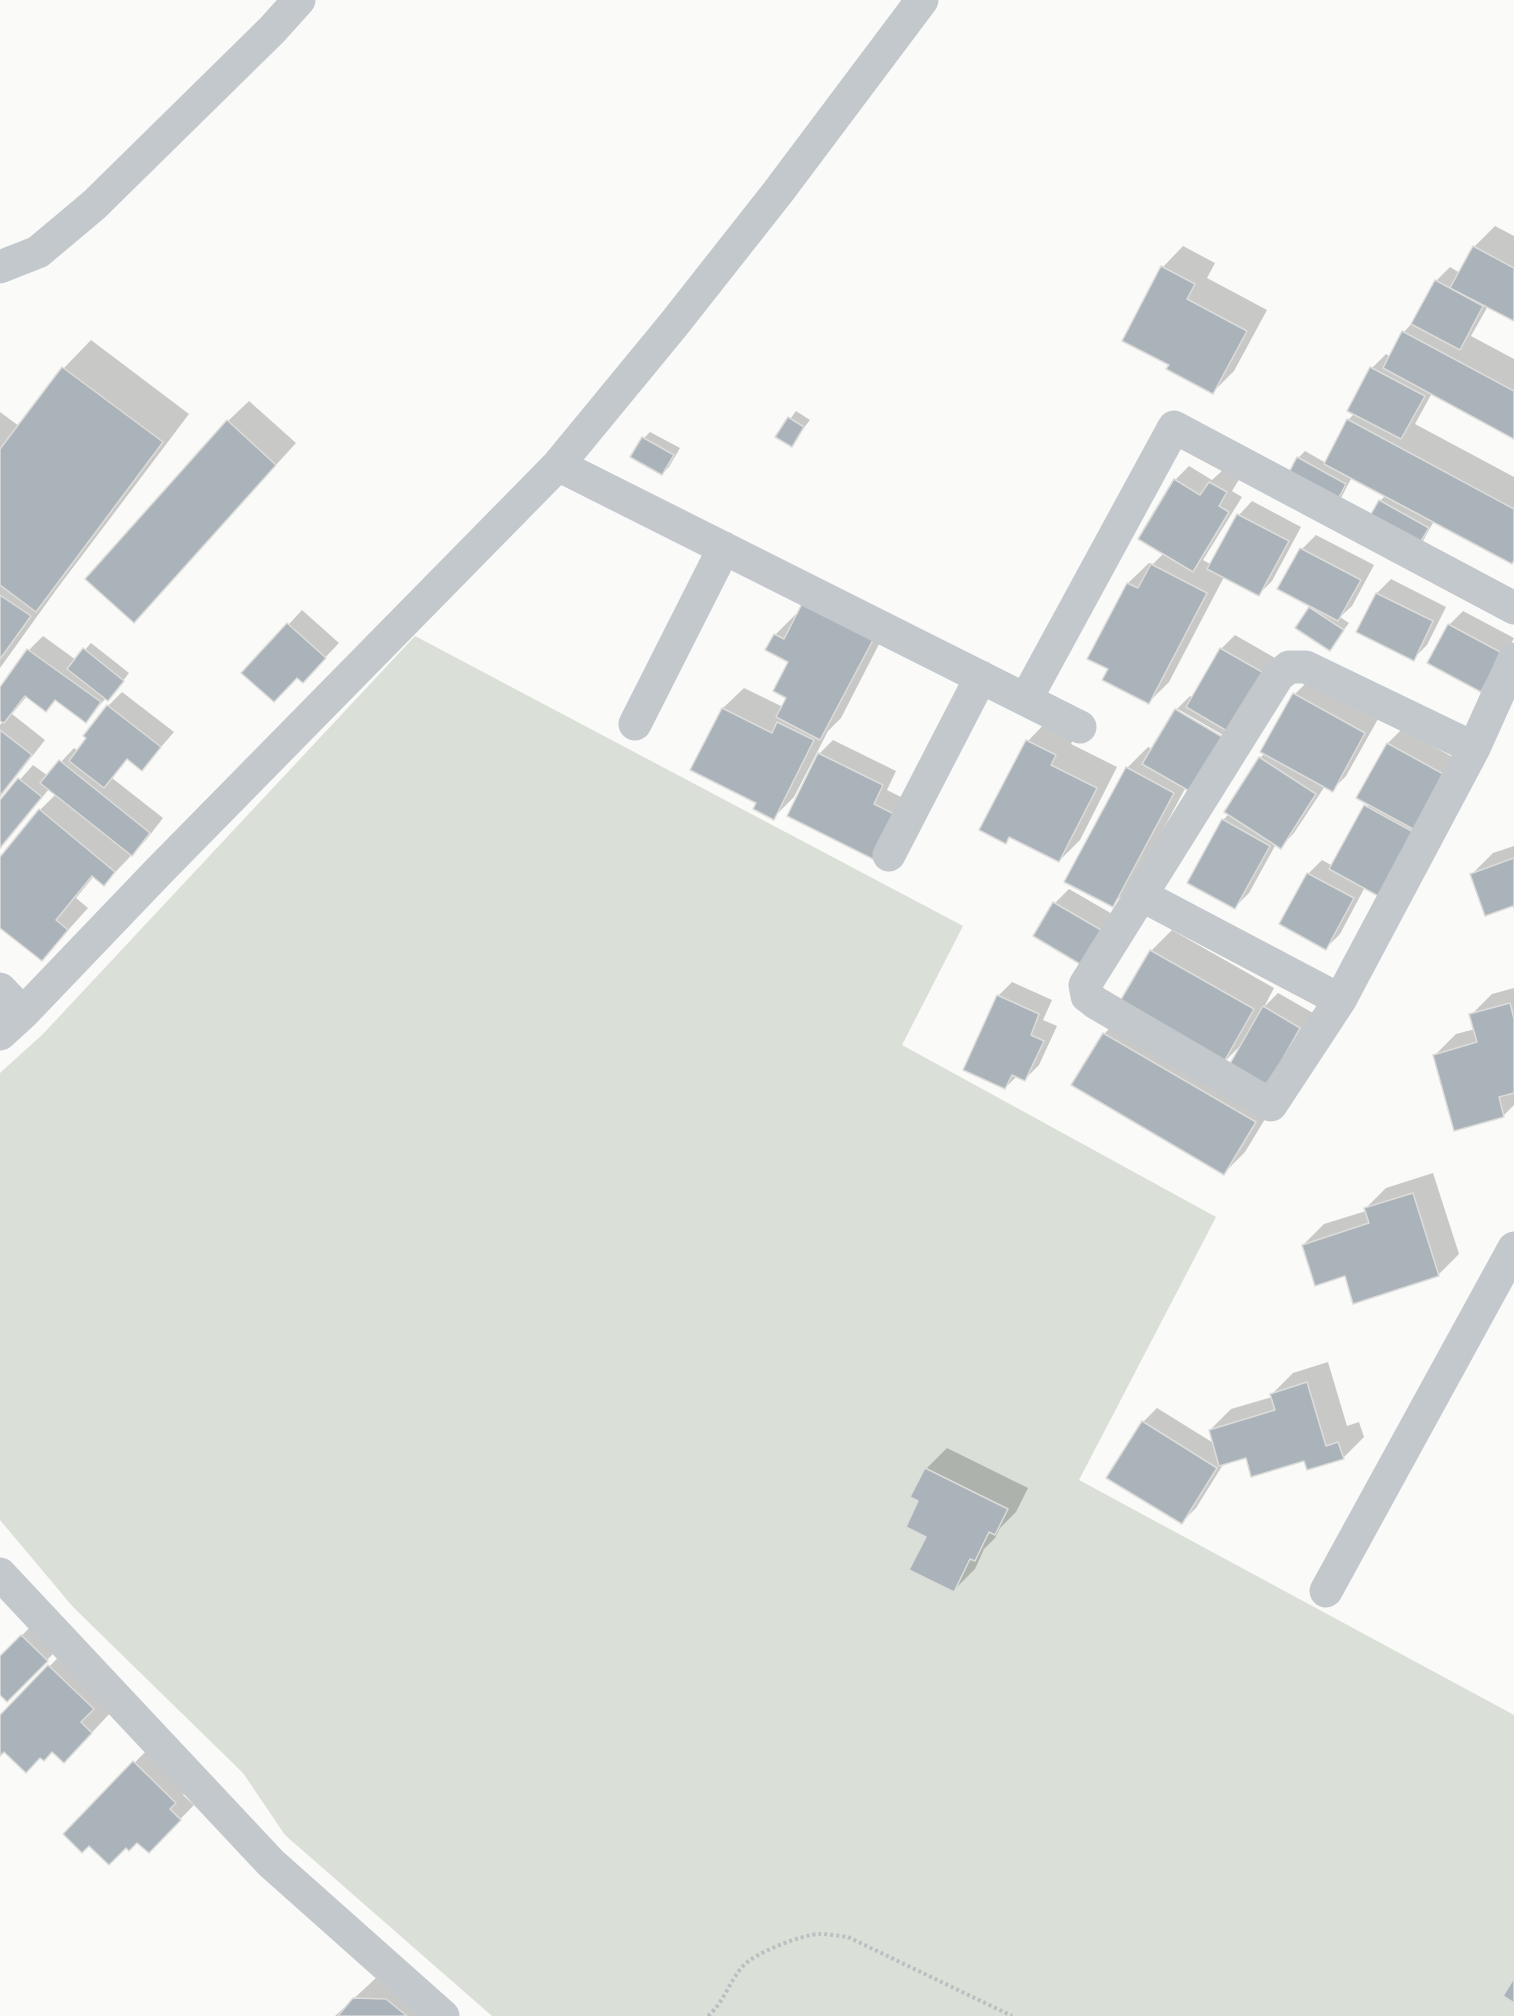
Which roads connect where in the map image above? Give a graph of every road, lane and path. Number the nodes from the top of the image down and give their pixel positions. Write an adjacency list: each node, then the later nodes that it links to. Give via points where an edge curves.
1 (299, 0): 3 (street, via 94,205 38,252)
2 (922, 0): 4 (street, via 778,192)
3 (0, 267)
4 (558, 465): 5 (street); 17 (street)
5 (724, 548): 8 (street); 10 (street)
6 (1514, 608): 9 (street, via 1174,427)
7 (1514, 659): 12 (street)
8 (981, 677): 9 (street); 13 (street)
9 (1026, 699): 11 (street)
10 (635, 724)
11 (1080, 727)
12 (1474, 748): 14 (street, via 1306,667 1289,667 1278,676); 16 (street)
13 (890, 855)
14 (1141, 895): 16 (street); 16 (street, via 1085,985 1088,996 1271,1105)
15 (0, 989): 17 (street)
16 (1340, 1000)
17 (12, 1024)
18 (1514, 1248): 20 (street)
19 (0, 1574): 21 (street, via 271,1863)
20 (1326, 1591)
21 (443, 2016)
22 (708, 2016): 23 (path, via 743,1965 788,1942 818,1934 848,1937)
23 (1012, 2016)

